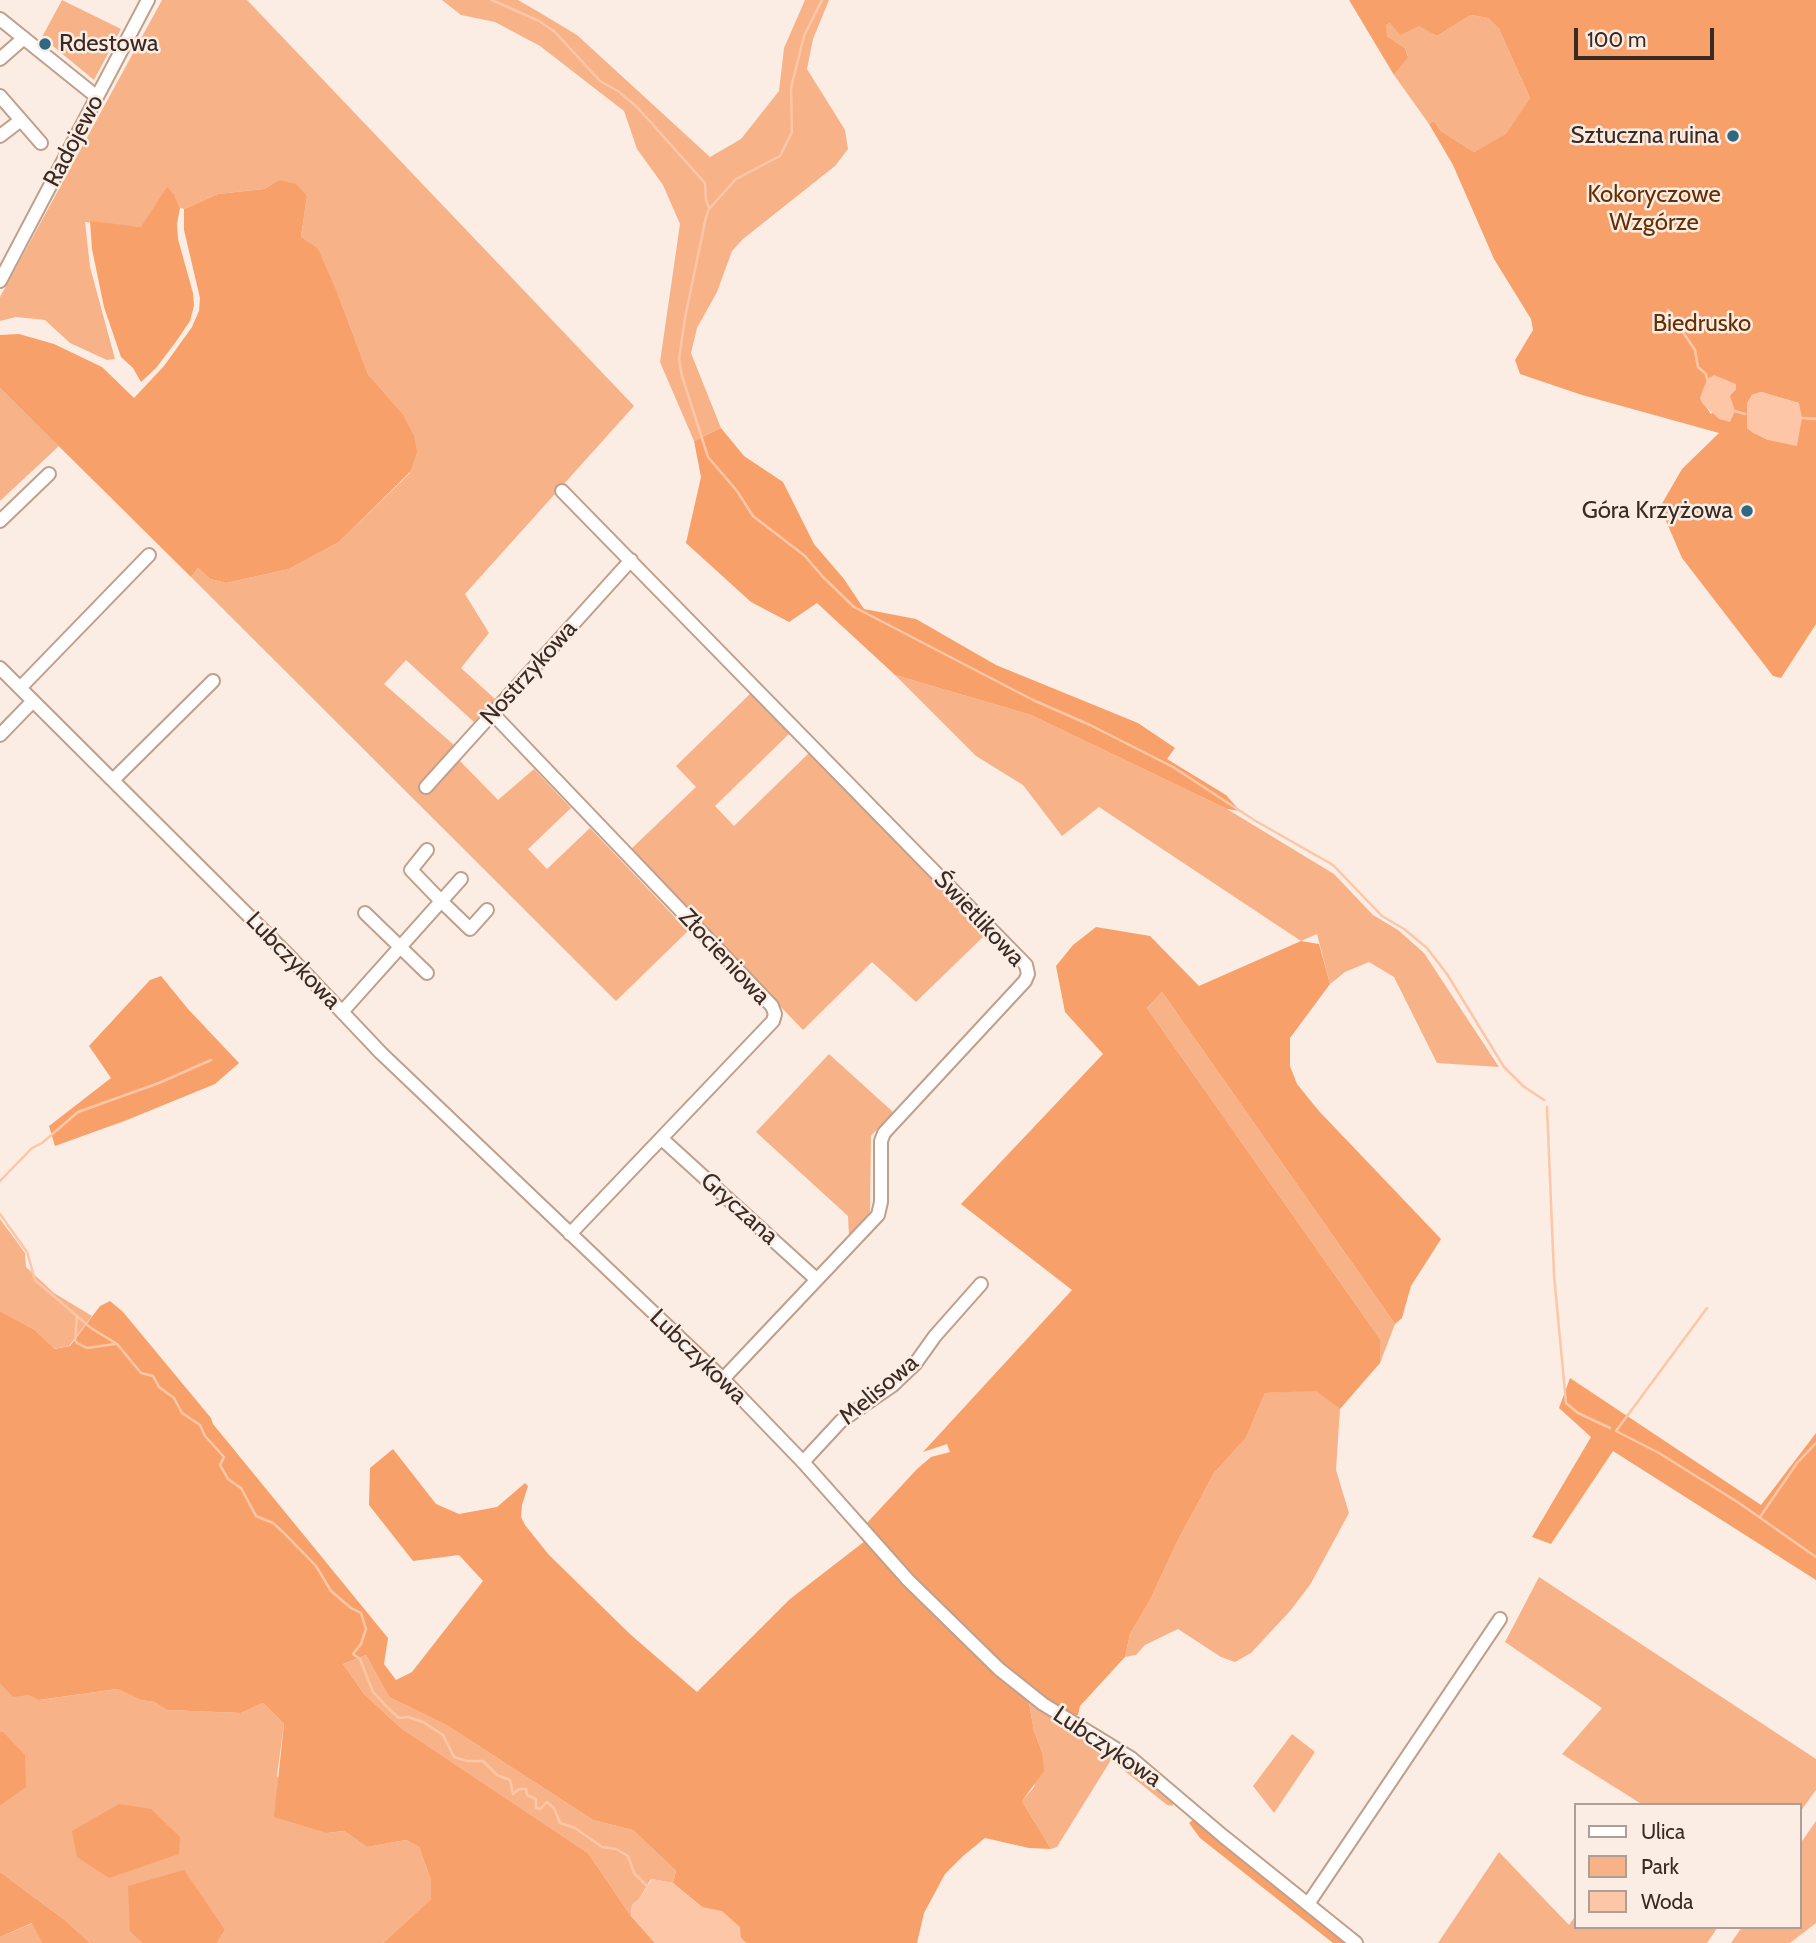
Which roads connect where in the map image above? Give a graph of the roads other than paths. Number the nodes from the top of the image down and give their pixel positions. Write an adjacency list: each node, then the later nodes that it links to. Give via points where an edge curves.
1 (148, 0): 6 (street, Radojewo)
2 (0, 19): 3 (street)
3 (23, 38): 4 (street); 6 (street)
4 (0, 59)
5 (0, 96): 7 (street)
6 (97, 97): 10 (street, Radojewo)
7 (20, 120): 8 (street); 9 (street)
8 (0, 136)
9 (41, 143)
10 (0, 281)
11 (50, 474): 13 (street)
12 (562, 491): 15 (street, Świetlikowa)
13 (0, 521)
14 (149, 555): 18 (street)
15 (631, 559): 20 (street, Nostrzykowa); 34 (street, Świetlikowa, via 1026,965 1025,981 884,1133 878,1215)
16 (0, 668): 18 (street, Lubczykowa)
17 (213, 681): 22 (street)
18 (20, 688): 19 (street, Lubczykowa)
19 (33, 701): 21 (street); 22 (street, Lubczykowa)
20 (493, 713): 23 (street, Nostrzykowa); 32 (street, Złocieniowa, via 772,1006 773,1021)
21 (0, 735)
22 (113, 780): 31 (street, Lubczykowa)
23 (426, 787)
24 (428, 850): 26 (street, via 411,870)
25 (461, 878): 26 (street)
26 (440, 900): 27 (street, via 470,929); 29 (street)
27 (487, 911)
28 (365, 913): 29 (street)
29 (399, 947): 30 (street); 31 (street)
30 (427, 973)
31 (342, 1012): 33 (street, Lubczykowa)
32 (662, 1139): 33 (street, Złocieniowa); 34 (street, Gryczana)
33 (570, 1234): 36 (street, Lubczykowa)
34 (817, 1279): 36 (street, Świetlikowa)
35 (981, 1284): 37 (street, Melisowa, via 915,1364 841,1421)
36 (723, 1379): 37 (street, Lubczykowa)
37 (803, 1462): 39 (street, Lubczykowa, via 908,1580 1025,1692 1131,1758)
38 (1500, 1619): 39 (street)
39 (1308, 1904): 40 (street, Lubczykowa)
40 (1356, 1943)

